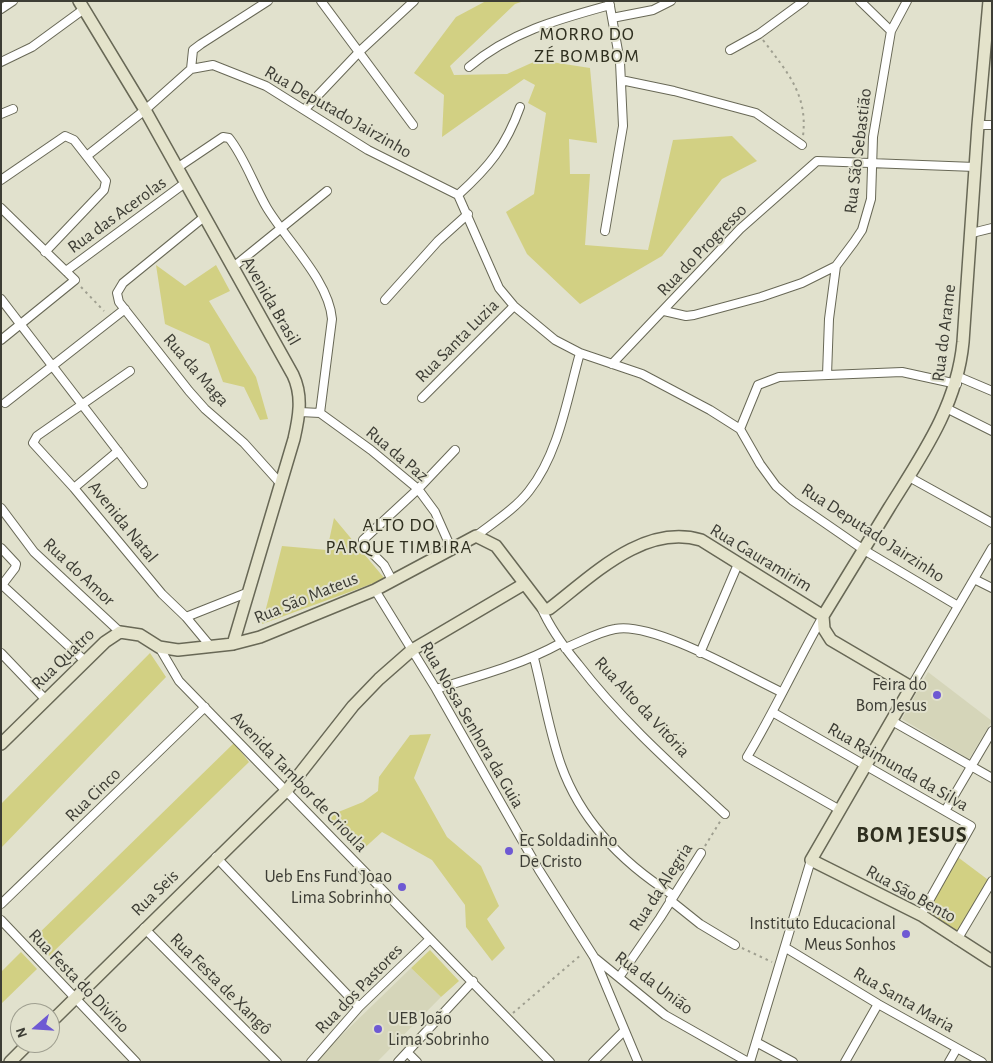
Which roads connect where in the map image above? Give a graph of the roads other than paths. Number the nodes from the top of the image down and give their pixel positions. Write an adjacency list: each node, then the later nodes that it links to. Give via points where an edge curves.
1 (13, 1): 12 (street)
2 (268, 1): 19 (street, via 193,50)
3 (321, 1): 16 (street)
4 (414, 1): 16 (street)
5 (671, 1): 13 (street, via 654,10)
6 (804, 1): 15 (street, via 759,34)
7 (860, 1): 14 (street)
8 (907, 1): 14 (street, Rua São Sebastião)
9 (989, 1): 27 (street, Rua do Arame)
10 (610, 3): 13 (street); 18 (street, via 513,36)
11 (81, 5): 17 (street, via 32,47); 24 (street, Avenida Brasil)
12 (1, 9)
13 (612, 18): 20 (street)
14 (890, 31): 31 (street, Rua São Sebastião, via 874,128)
15 (730, 50)
16 (360, 51): 23 (street); 26 (street)
17 (1, 62)
18 (469, 67)
19 (191, 69): 23 (street, Rua Deputado Jairzinho, via 213,65 266,86); 24 (street)
20 (621, 80): 29 (street, via 756,113); 43 (street, via 622,126)
21 (520, 107): 37 (street, via 501,150 480,176)
22 (13, 109): 25 (street)
23 (305, 109): 37 (street, Rua Deputado Jairzinho, via 368,150)
24 (146, 110): 30 (street); 33 (street, Avenida Brasil)
25 (1, 114)
26 (413, 125)
27 (978, 125): 28 (street); 32 (street, Rua do Arame)
28 (992, 125)
29 (802, 145)
30 (88, 155): 34 (street, via 74,140 65,136); 45 (street, via 106,185)
31 (873, 164): 32 (street); 46 (street, Rua São Sebastião, via 870,199 862,230); 53 (street, Rua do Progresso, via 817,161 740,229)
32 (975, 167): 44 (street, Rua do Arame)
33 (177, 168): 35 (street, Avenida Brasil); 42 (street, via 223,137 228,137)
34 (1, 180)
35 (185, 183): 40 (street, Avenida Brasil); 48 (street, Rua das Acerolas)
36 (327, 191): 42 (street)
37 (458, 195): 39 (street, Rua Deputado Jairzinho)
38 (1, 208): 45 (street)
39 (468, 214): 50 (street, via 438,241); 51 (street, Rua Deputado Jairzinho, via 491,273)
40 (204, 217): 47 (street, Avenida Brasil); 52 (street, Rua da Maga, via 124,283 116,293)
41 (992, 228): 44 (street)
42 (282, 230): 47 (street); 68 (street, via 311,270 331,313)
43 (605, 231)
44 (972, 232): 61 (street, Rua do Arame)
45 (45, 252): 48 (street)
46 (836, 266): 53 (street, Rua São Sebastião, via 802,283 732,306 686,316); 60 (street)
47 (232, 268): 67 (street, Avenida Brasil, via 293,375 298,387)
48 (66, 271): 54 (street, via 75,280)
49 (1, 299): 54 (street)
50 (385, 300)
51 (514, 306): 56 (street, Rua Deputado Jairzinho, via 556,340); 63 (street, Rua Santa Luzia)
52 (125, 310): 58 (street); 74 (street, Rua da Maga, via 205,409 244,443)
53 (664, 311): 57 (street, Rua do Progresso)
54 (20, 324): 55 (street); 58 (street)
55 (1, 340)
56 (580, 354): 57 (street, Rua Deputado Jairzinho); 80 (street, Rua São Mateus, via 556,437 541,471 529,491 512,508)
57 (612, 364): 69 (street, Rua Deputado Jairzinho, via 683,394)
58 (52, 365): 64 (street); 65 (street)
59 (130, 371): 65 (street)
60 (826, 375): 61 (street, via 902,372); 69 (street, via 779,377 762,382 755,391)
61 (958, 380): 62 (street); 66 (street, Rua do Arame)
62 (992, 391)
63 (422, 398)
64 (5, 403)
65 (82, 404): 72 (street); 76 (street, via 33,439 36,448)
66 (948, 408): 70 (street); 73 (street, Rua do Arame)
67 (300, 412): 68 (street); 74 (street, Avenida Brasil)
68 (320, 413): 77 (street, Rua da Paz)
69 (740, 429): 84 (street, Rua Deputado Jairzinho, via 776,486)
70 (992, 431)
71 (455, 450): 77 (street)
72 (118, 451): 75 (street); 76 (street, Avenida Natal)
73 (909, 477): 79 (street); 84 (street, Rua do Arame)
74 (280, 483): 92 (street, Avenida Brasil)
75 (143, 484)
76 (74, 488): 96 (street, Avenida Natal, via 162,594)
77 (418, 489): 82 (street, Rua da Paz, via 435,512); 87 (street, via 363,542 384,565)
78 (1, 508): 97 (street, Rua do Amor, via 34,552)
79 (992, 523)
80 (476, 536): 82 (street, Rua São Mateus); 89 (street, Rua Alto da Vitória, via 496,546)
81 (1, 548): 88 (street, via 16,564)
82 (451, 548): 87 (street, Rua São Mateus)
83 (992, 548): 86 (street)
84 (864, 550): 93 (street, Rua Deputado Jairzinho); 95 (street, Rua do Arame)
85 (738, 564): 94 (street, Rua Gauramirim, via 701,540 687,536 662,539 644,544 609,563); 95 (street, Rua Gauramirim); 104 (street)
86 (974, 579): 90 (street); 93 (street)
87 (392, 580): 91 (street, Rua São Mateus)
88 (1, 584): 106 (street)
89 (524, 584): 94 (street, Rua Alto da Vitória); 102 (street, Rua Seis)
90 (992, 588)
91 (375, 590): 98 (street, Rua São Mateus, via 260,637); 102 (street, Rua Nossa Senhora da Guia)
92 (249, 592): 96 (street); 98 (street, Avenida Brasil)
93 (958, 606): 107 (street)
94 (545, 610): 99 (street, Rua Alto da Vitória)
95 (823, 616): 107 (street, via 824,629 831,640); 109 (street, Rua do Arame)
96 (186, 617): 101 (street, Avenida Natal)
97 (120, 632): 100 (street, Rua Quatro, via 140,635); 106 (street, Rua Quatro, via 104,642)
98 (232, 644): 101 (street, Rua São Mateus)
99 (563, 646): 104 (street, via 615,629 637,628); 105 (street); 122 (street, Rua Alto da Vitória, via 627,722)
100 (159, 647): 101 (street, Rua São Mateus, via 190,650); 111 (street, Avenida Tambor de Crioula, via 179,681)
101 (211, 647)
102 (412, 650): 108 (street, Rua Nossa Senhora da Guia); 119 (street, Rua Seis, via 352,706)
103 (1, 653): 110 (street)
104 (700, 653): 109 (street)
105 (534, 658): 108 (street); 127 (street, via 561,766 587,814 617,852)
106 (86, 661): 110 (street, Rua Quatro)
107 (911, 688): 113 (street)
108 (436, 689): 136 (street, Rua Nossa Senhora da Guia, via 539,870)
109 (781, 692): 112 (street, Rua do Arame)
110 (46, 700): 115 (street, Rua Quatro)
111 (205, 707): 119 (street, Avenida Tambor de Crioula); 128 (street, Rua Cinco)
112 (774, 712): 116 (street, Rua Raimunda da Silva); 120 (street, via 747,758)
113 (892, 721): 116 (street); 117 (street)
114 (992, 731): 117 (street)
115 (2, 742)
116 (866, 766): 120 (street); 121 (street, Rua Raimunda da Silva)
117 (971, 766): 118 (street); 121 (street)
118 (992, 778)
119 (287, 790): 124 (street, Rua Seis); 132 (street, Avenida Tambor de Crioula)
120 (840, 810): 125 (street)
121 (945, 811): 129 (street, Rua Raimunda da Silva, via 971,826)
122 (725, 814)
123 (701, 852): 127 (street, Rua da Alegria)
124 (216, 857): 131 (street, Rua Seis); 142 (street)
125 (811, 860): 129 (street, Rua São Bento); 135 (street)
126 (992, 881): 133 (street)
127 (672, 897): 134 (street, via 700,924); 138 (street, Rua da Alegria)
128 (1, 904)
129 (921, 915): 133 (street, Rua São Bento)
130 (1, 920): 140 (street, Rua Festa do Divino)
131 (144, 928): 140 (street, Rua Seis); 151 (street, Rua Festa de Xangô)
132 (430, 939): 139 (street, Avenida Tambor de Crioula); 142 (street, Rua dos Pastores)
133 (957, 940): 137 (street, Rua São Bento)
134 (735, 945)
135 (786, 948): 141 (street, Rua Santa Maria); 145 (street)
136 (594, 957): 138 (street, Rua da União); 144 (street, Rua Nossa Senhora da Guia)
137 (992, 961)
138 (620, 976): 158 (street, Rua da União, via 665,1015)
139 (473, 981): 147 (street); 155 (street, Avenida Tambor de Crioula)
140 (75, 998): 143 (street, Rua Seis); 150 (street, Rua Festa do Divino)
141 (878, 1004): 146 (street, Rua Santa Maria); 160 (street)
142 (359, 1007): 152 (street, Rua dos Pastores)
143 (60, 1013)
144 (624, 1032): 156 (street); 157 (street, Rua Nossa Senhora da Guia)
145 (756, 1042): 158 (street); 159 (street)
146 (957, 1048): 161 (street); 162 (street, Rua Santa Maria)
147 (408, 1052): 153 (street); 154 (street)
148 (19, 1053): 149 (street)
149 (10, 1062)
150 (136, 1062)
151 (277, 1062)
152 (310, 1062)
153 (398, 1062)
154 (417, 1062)
155 (550, 1062)
156 (593, 1062)
157 (638, 1062)
158 (749, 1062)
159 (793, 1062)
160 (845, 1062)
161 (949, 1062)
162 (982, 1062)

